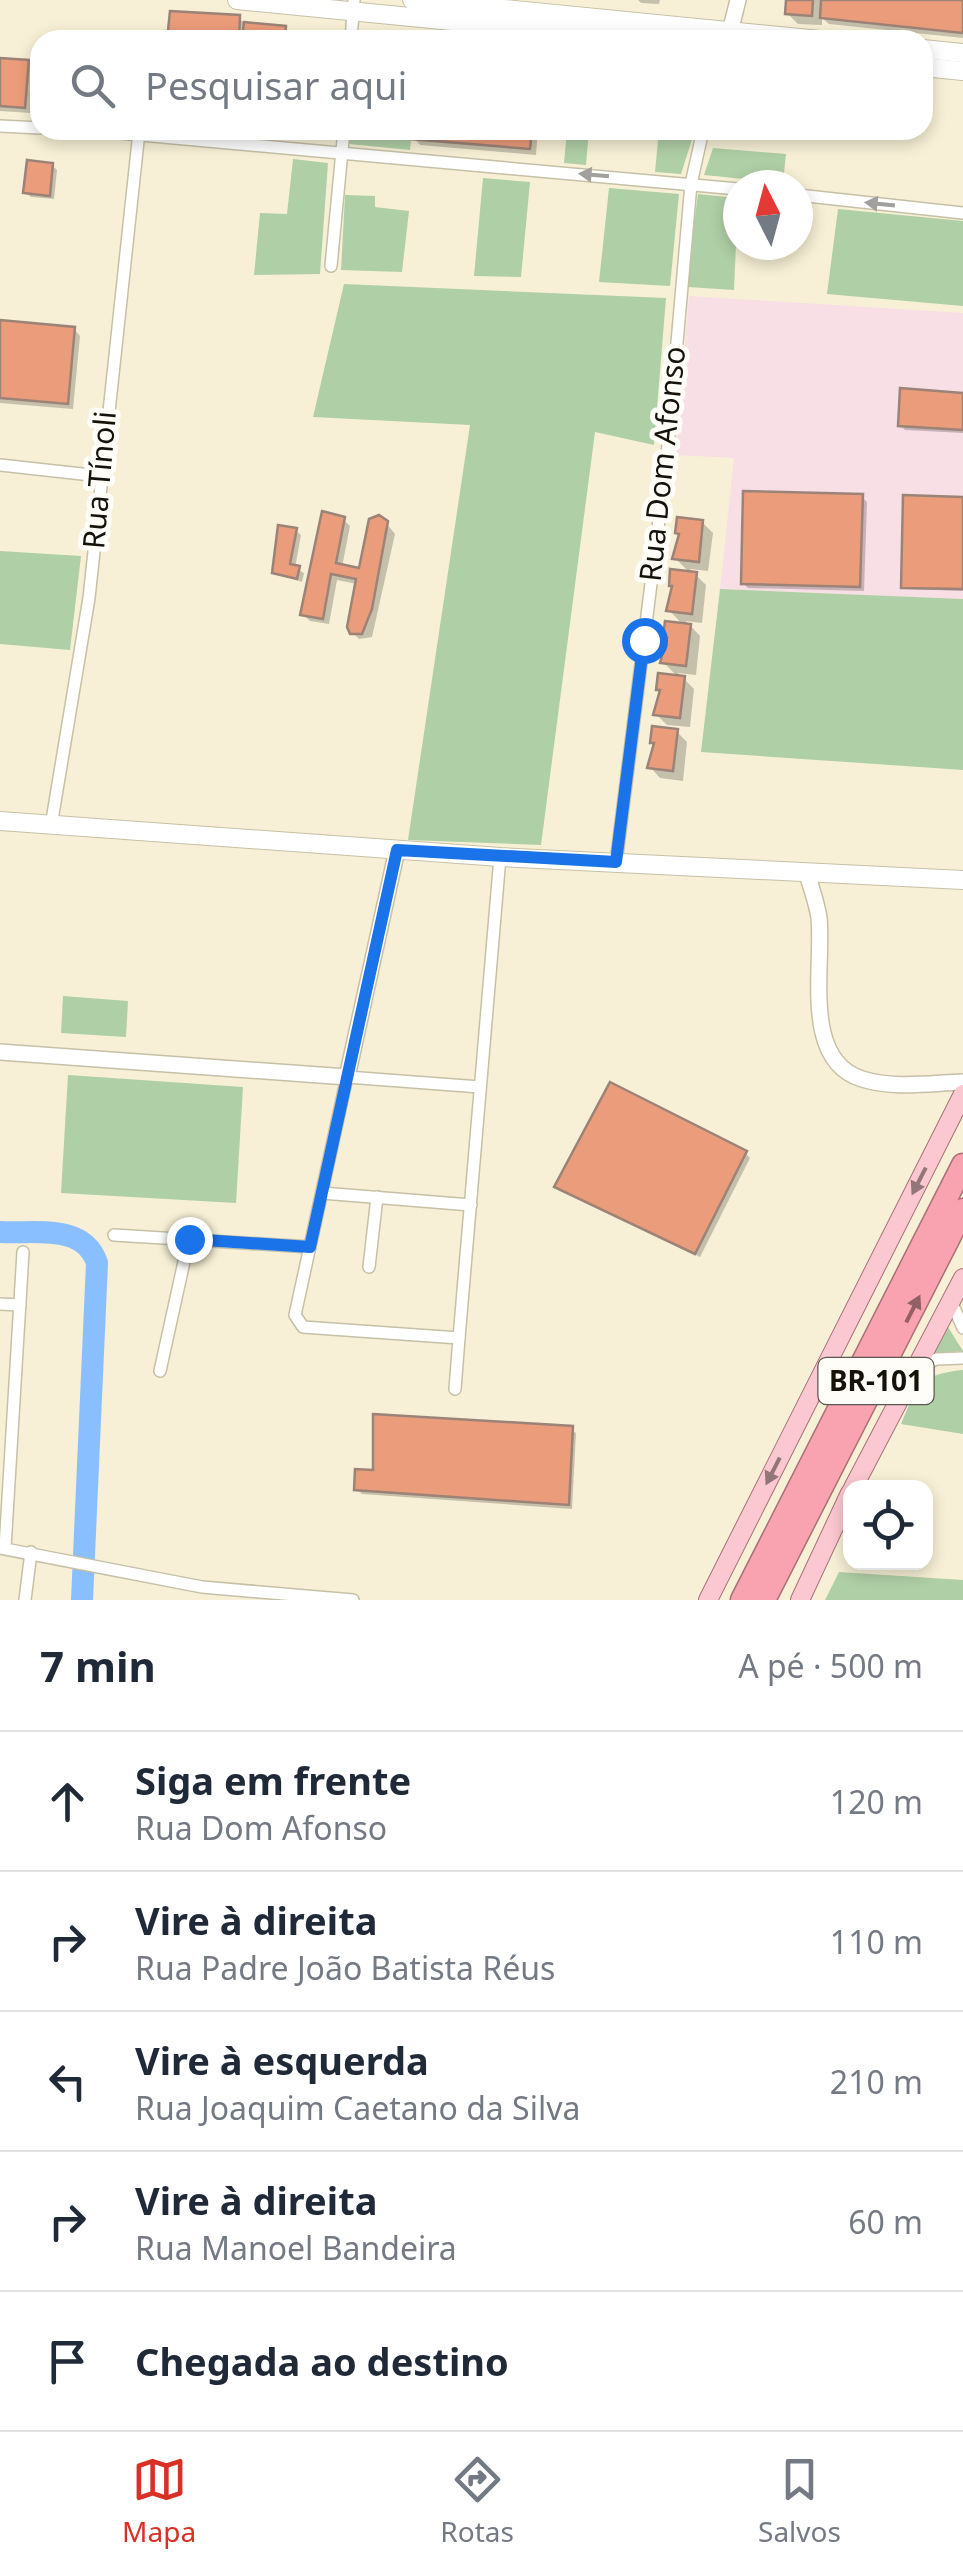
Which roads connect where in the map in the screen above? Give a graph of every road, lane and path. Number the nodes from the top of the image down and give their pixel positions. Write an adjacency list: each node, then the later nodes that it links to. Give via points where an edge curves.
1 (237, 0): 4 (main road)
2 (412, 0): 6 (main road)
3 (738, 0): 7 (street)
4 (354, 6): 5 (main road)
5 (560, 30)
6 (676, 30)
7 (730, 30)
8 (933, 51): 9 (main road)
9 (963, 53)
10 (933, 68): 11 (main road)
11 (963, 71)
12 (0, 126): 13 (street)
13 (30, 128)
14 (138, 140): 25 (street, Rua Tínoli)
15 (220, 140): 18 (street)
16 (343, 140): 18 (street)
17 (701, 140): 19 (street, Rua Dom Afonso)
18 (342, 152): 19 (street, one-way to 18); 23 (street)
19 (691, 184): 20 (street); 30 (street, Rua Dom Afonso, via 667,456)
20 (723, 187)
21 (813, 197): 22 (street, one-way to 21)
22 (963, 213)
23 (332, 266)
24 (0, 465): 25 (street)
25 (100, 476): 27 (street, Rua Tínoli, via 90,598)
26 (0, 821): 27 (main road)
27 (52, 826): 28 (main road)
28 (397, 850): 29 (main road); 34 (street)
29 (500, 858): 30 (main road); 36 (street)
30 (616, 862): 31 (main road)
31 (807, 873): 32 (main road); 35 (street, via 819,917 822,1023 830,1053 851,1075 876,1083)
32 (963, 880)
33 (0, 1052): 34 (street)
34 (346, 1077): 36 (street); 39 (street)
35 (963, 1082)
36 (480, 1087): 41 (street)
37 (963, 1094): 66 (main road, one-way to 66)
38 (963, 1166): 63 (highway, BR-101)
39 (322, 1193): 40 (street); 45 (street)
40 (378, 1197): 41 (street); 47 (street)
41 (470, 1205): 53 (street)
42 (963, 1210): 62 (highway, BR-101, one-way to 42)
43 (114, 1235): 44 (street)
44 (189, 1239): 45 (street); 56 (street)
45 (310, 1247): 53 (street, via 295,1315 310,1330)
46 (23, 1252): 51 (street)
47 (369, 1267)
48 (963, 1278): 49 (main road)
49 (951, 1300): 52 (street); 55 (main road)
50 (0, 1304): 51 (street)
51 (20, 1305): 60 (street)
52 (963, 1328)
53 (459, 1338): 57 (street)
54 (963, 1358): 55 (street, via 936,1359)
55 (915, 1370): 58 (main road)
56 (160, 1371)
57 (455, 1389)
58 (857, 1480)
59 (843, 1509): 71 (main road)
60 (3, 1548): 61 (street)
61 (31, 1552): 64 (street); 65 (street, via 202,1587)
62 (789, 1552): 69 (highway, BR-101); 70 (highway)
63 (763, 1562): 67 (highway); 68 (highway, BR-101)
64 (25, 1600)
65 (353, 1600)
66 (708, 1600)
67 (732, 1600)
68 (742, 1600)
69 (764, 1600)
70 (774, 1600)
71 (800, 1600)

